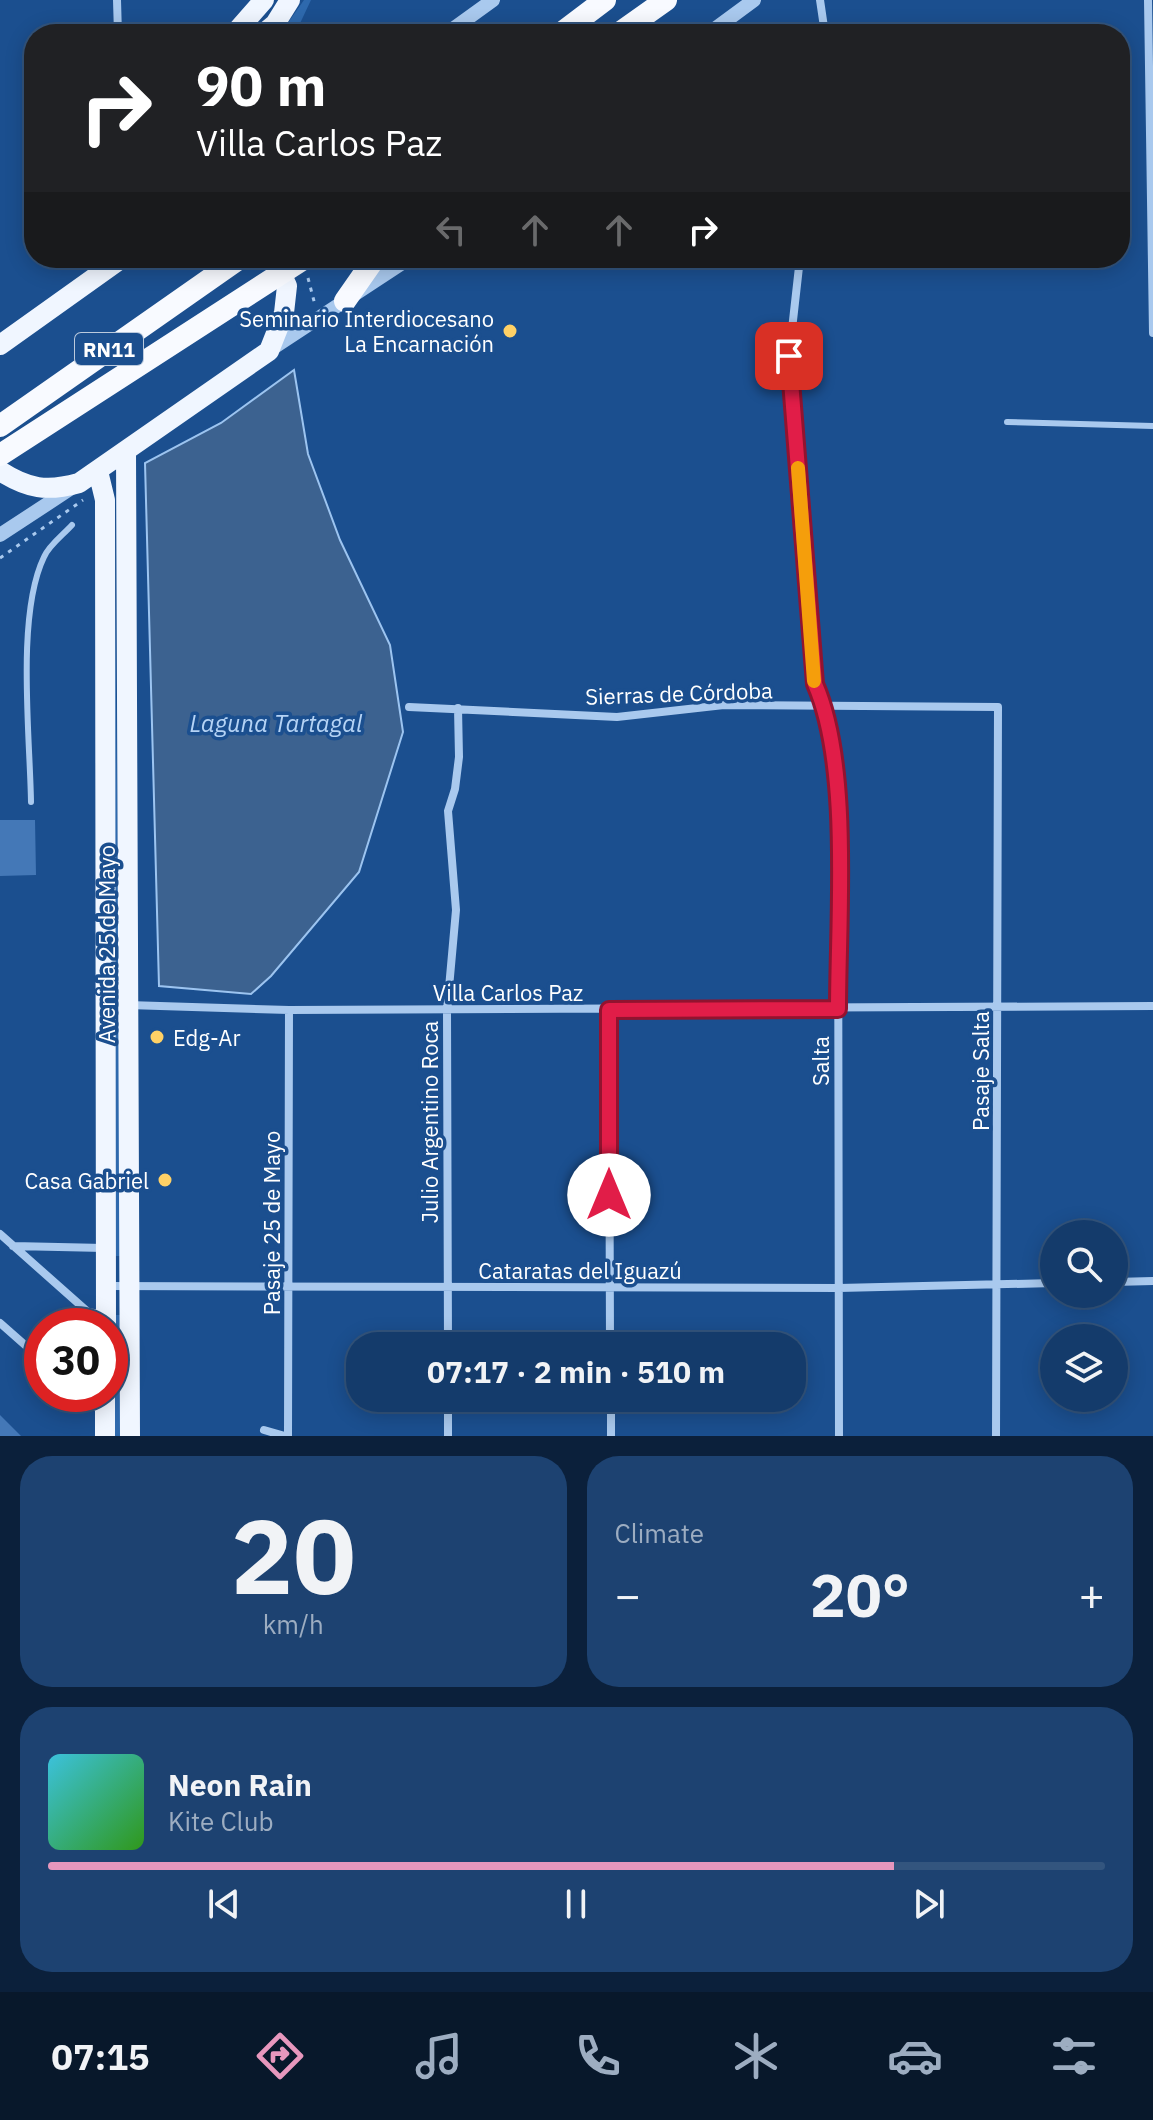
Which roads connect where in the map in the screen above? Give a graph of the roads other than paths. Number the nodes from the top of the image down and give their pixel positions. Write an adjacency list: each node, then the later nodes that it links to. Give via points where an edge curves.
1 (117, 0): 10 (street)
2 (264, 0): 11 (main road)
3 (290, 0): 12 (main road)
4 (493, 0): 13 (street)
5 (605, 0): 14 (highway)
6 (666, 0): 15 (highway)
7 (754, 0): 16 (street)
8 (820, 0): 17 (street)
9 (1148, 0): 26 (street)
10 (118, 24)
11 (243, 24)
12 (275, 24)
13 (460, 24)
14 (573, 24)
15 (632, 24)
16 (722, 24)
17 (824, 24)
18 (105, 268): 27 (main road)
19 (226, 268): 30 (highway, RN11)
20 (274, 268): 33 (highway, RN11)
21 (279, 268): 28 (main road, via 287,286 284,313)
22 (368, 268): 25 (highway)
23 (395, 268): 25 (street)
24 (799, 268): 42 (street, Salta, via 789,356 815,684)
25 (345, 301): 28 (street)
26 (1153, 333)
27 (0, 345)
28 (269, 351): 32 (main road)
29 (1007, 422): 31 (lane)
30 (0, 426)
31 (1153, 426)
32 (126, 451): 35 (main road); 45 (main road, Avenida 25 de Mayo)
33 (0, 455)
34 (0, 471): 36 (main road, via 42,490)
35 (98, 471): 36 (main road); 44 (main road, Avenida 25 de Mayo, via 105,500)
36 (86, 488): 38 (street)
37 (72, 525): 43 (lane, via 45,554 33,585 28,630)
38 (0, 535)
39 (409, 707): 41 (street, Sierras de Córdoba)
40 (998, 707): 42 (street, Sierras de Córdoba); 47 (street, Pasaje Salta)
41 (458, 708): 42 (street, Sierras de Córdoba, via 617,717 724,705); 50 (street, Julio Argentino Roca, via 459,757 448,811 456,910)
42 (825, 708): 48 (street, Salta, via 838,827)
43 (31, 802)
44 (104, 1005): 45 (street, Villa Carlos Paz); 54 (main road, Avenida 25 de Mayo)
45 (131, 1005): 49 (street, Villa Carlos Paz); 58 (main road, Avenida 25 de Mayo)
46 (1153, 1006): 47 (street, Villa Carlos Paz)
47 (998, 1008): 48 (street, Villa Carlos Paz); 59 (street, Pasaje Salta)
48 (838, 1009): 51 (street, Villa Carlos Paz); 64 (street, Salta)
49 (289, 1010): 50 (street, Villa Carlos Paz); 61 (street, Pasaje 25 de Mayo)
50 (447, 1010): 51 (street, Villa Carlos Paz); 62 (street, Julio Argentino Roca)
51 (609, 1010): 63 (street)
52 (0, 1234): 53 (street)
53 (13, 1246): 54 (street); 65 (street)
54 (104, 1248): 60 (main road, Avenida 25 de Mayo)
55 (1153, 1281): 56 (street)
56 (1128, 1282)
57 (1040, 1283): 59 (street, Cataratas del Iguazú)
58 (128, 1285): 60 (street, Cataratas del Iguazú); 61 (street, Cataratas del Iguazú); 76 (main road, Avenida 25 de Mayo)
59 (996, 1285): 64 (street, Cataratas del Iguazú); 81 (street, Pasaje Salta)
60 (105, 1286): 66 (main road, Avenida 25 de Mayo)
61 (289, 1288): 62 (street, Cataratas del Iguazú); 77 (street, Pasaje 25 de Mayo)
62 (448, 1288): 63 (street, Cataratas del Iguazú); 68 (street, Julio Argentino Roca)
63 (609, 1288): 64 (street, Cataratas del Iguazú); 69 (street)
64 (839, 1288): 80 (street, Salta)
65 (83, 1308)
66 (106, 1308)
67 (0, 1323): 70 (street)
68 (448, 1332)
69 (610, 1332)
70 (24, 1344)
71 (105, 1412): 75 (main road)
72 (448, 1412): 78 (street)
73 (611, 1412): 79 (street)
74 (264, 1430): 77 (street)
75 (105, 1436)
76 (130, 1436)
77 (286, 1436)
78 (448, 1436)
79 (611, 1436)
80 (839, 1436)
81 (996, 1436)

